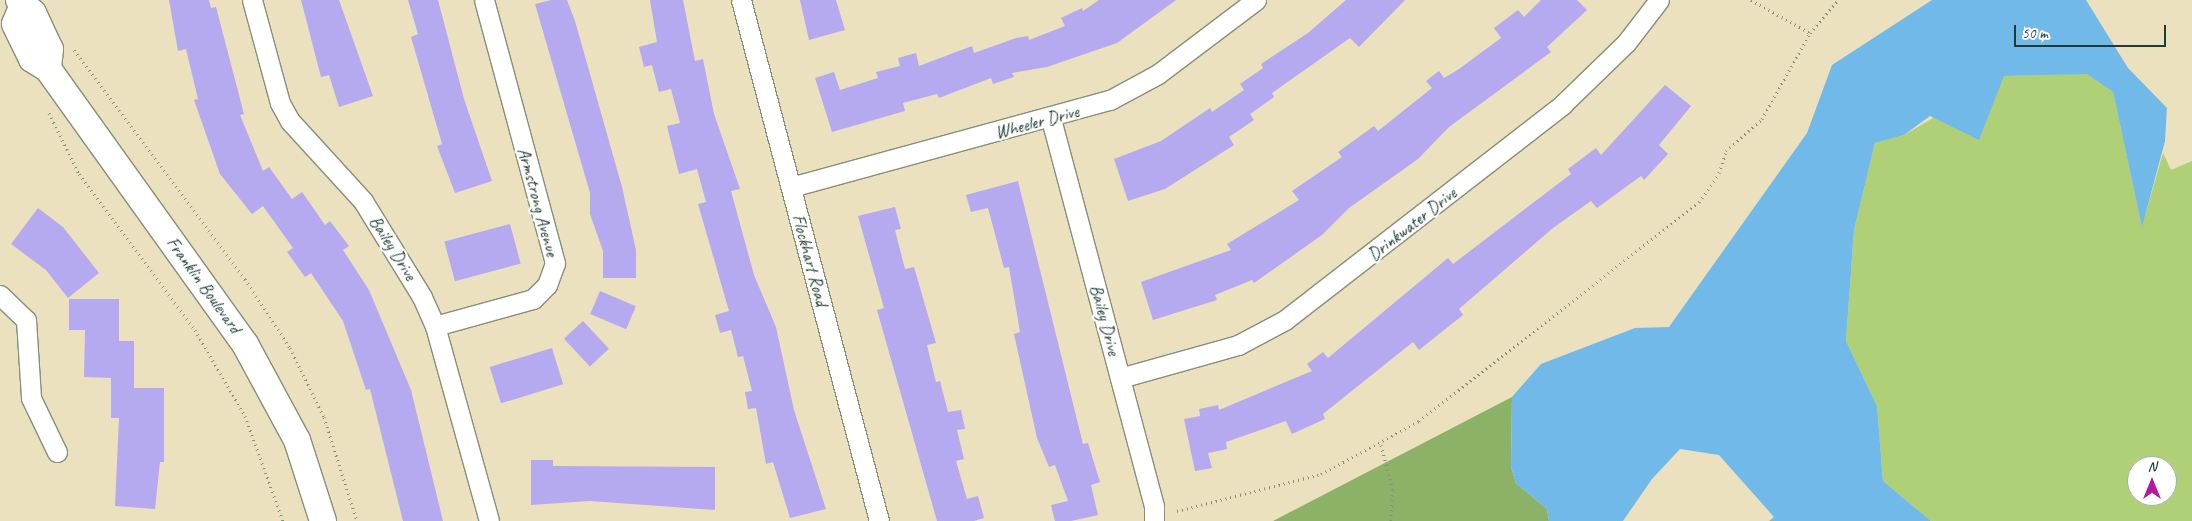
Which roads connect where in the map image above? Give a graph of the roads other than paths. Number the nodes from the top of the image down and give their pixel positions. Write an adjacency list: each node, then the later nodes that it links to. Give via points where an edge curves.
1 (252, 0): 10 (street, Bailey Drive, via 287,115 300,136 374,216 402,259)
2 (484, 0): 10 (street, Armstrong Avenue, via 554,263 547,285 533,299)
3 (741, 0): 8 (street, Flockhart Road)
4 (1256, 0): 7 (street, Wheeler Drive, via 1135,88)
5 (1659, 0): 11 (street, Drinkwater Drive, via 1626,43 1563,104 1292,315 1238,345)
6 (20, 4): 13 (main road, Franklin Boulevard, via 33,14 50,49 48,69 245,344 297,440)
7 (1051, 119): 8 (street, Wheeler Drive); 11 (street, Bailey Drive)
8 (791, 188): 15 (street, Flockhart Road)
9 (0, 294): 12 (street, via 26,320 31,398)
10 (435, 326): 14 (street, Bailey Drive)
11 (1120, 378): 16 (street, Bailey Drive, via 1154,506)
12 (57, 452)
13 (323, 521)
14 (489, 521)
15 (879, 521)
16 (1154, 521)

